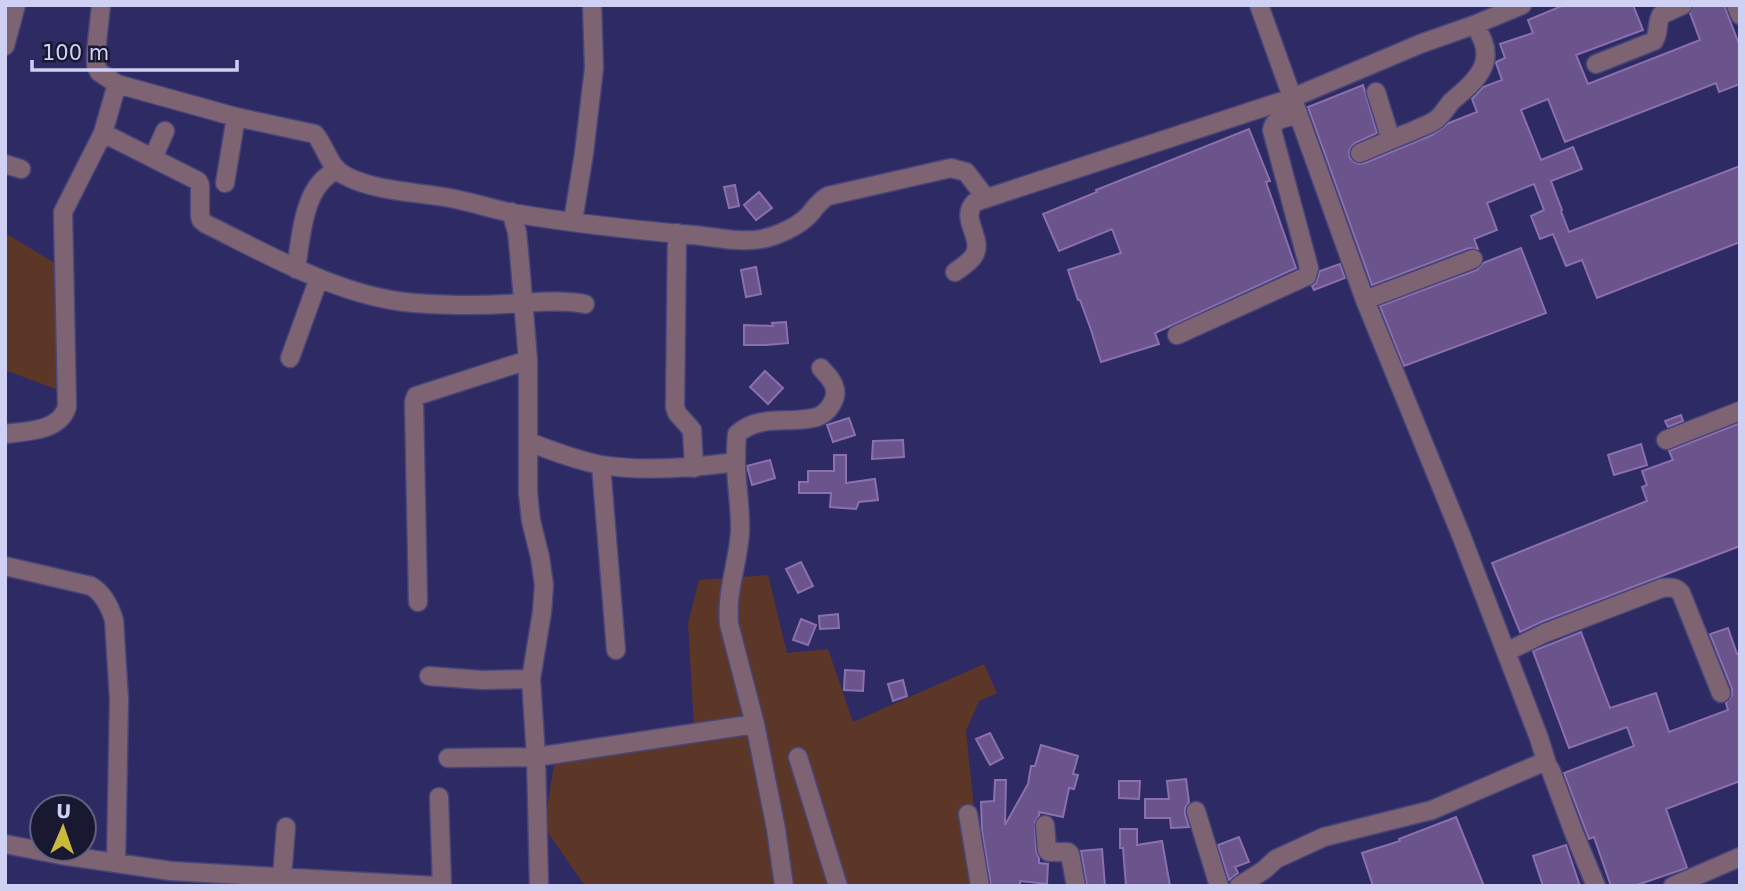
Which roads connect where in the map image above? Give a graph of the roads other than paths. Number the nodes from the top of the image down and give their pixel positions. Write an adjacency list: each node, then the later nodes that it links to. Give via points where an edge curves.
1 (16, 5): 10 (street)
2 (101, 5): 12 (street, via 96,65)
3 (592, 5): 25 (street, via 594,68)
4 (1259, 5): 14 (street)
5 (1522, 5): 9 (street)
6 (1683, 5): 11 (street, via 1661,15 1654,41)
7 (1736, 5): 8 (street)
8 (1740, 15)
9 (1474, 25): 14 (street, via 1420,44); 18 (street, via 1485,56 1474,83 1437,120)
10 (5, 46)
11 (1596, 64)
12 (117, 84): 15 (street); 17 (street)
13 (1376, 92): 18 (street)
14 (1295, 107): 23 (street); 31 (street); 34 (street, via 1277,120 1272,130 1309,268 1307,276)
15 (236, 117): 21 (street, via 315,134); 22 (street)
16 (165, 131): 20 (street)
17 (103, 133): 20 (street); 39 (street, via 63,212 65,415 42,429)
18 (1391, 140): 19 (street)
19 (1360, 153)
20 (153, 158): 28 (street, via 199,183 204,222)
21 (335, 170): 24 (street, via 389,189); 28 (street, via 313,192)
22 (225, 183)
23 (986, 198): 26 (street, via 966,172 951,168 828,196 799,223 762,239); 29 (street, via 971,205 969,211 976,252)
24 (511, 212): 25 (street); 32 (street)
25 (573, 221): 26 (street)
26 (677, 233): 44 (street, via 675,407 692,430)
27 (1473, 259): 31 (street)
28 (296, 268): 30 (street)
29 (955, 272)
30 (319, 278): 32 (street, via 411,302); 35 (street)
31 (1365, 300): 48 (street)
32 (523, 302): 33 (street); 36 (street)
33 (584, 304)
34 (1177, 335)
35 (290, 358)
36 (528, 360): 41 (street); 46 (street, via 416,396)
37 (821, 368): 42 (street, via 834,386 831,407 814,418 747,425 737,434)
38 (1740, 411): 40 (street)
39 (5, 435)
40 (1666, 440)
41 (529, 442): 43 (street); 50 (street, via 531,522 544,585)
42 (736, 462): 44 (street); 52 (street, via 741,522 727,607)
43 (601, 465): 44 (street); 47 (street)
44 (694, 468)
45 (5, 566): 64 (street, via 91,586 102,594 111,611 119,699)
46 (418, 602)
47 (616, 650)
48 (1506, 652): 51 (street, via 1671,587 1681,593); 56 (street)
49 (429, 676): 50 (street)
50 (531, 678): 53 (street)
51 (1721, 693)
52 (755, 724): 53 (street); 70 (street)
53 (536, 757): 55 (street); 69 (street)
54 (798, 757): 71 (street)
55 (448, 758)
56 (1547, 764): 75 (street, via 1432,810 1324,837 1276,859); 76 (street)
57 (439, 797): 68 (street)
58 (1196, 811): 74 (street)
59 (968, 814): 72 (street)
60 (1045, 825): 73 (street, via 1047,851 1070,854)
61 (286, 827): 65 (street)
62 (5, 844): 64 (street)
63 (1740, 857): 77 (street)
64 (116, 863): 66 (street)
65 (282, 877): 66 (street); 67 (street)
66 (171, 878)
67 (436, 886)
68 (442, 886)
69 (539, 886)
70 (784, 886)
71 (838, 886)
72 (980, 886)
73 (1076, 886)
74 (1219, 886)
75 (1239, 886)
76 (1596, 886)
77 (1673, 886)

